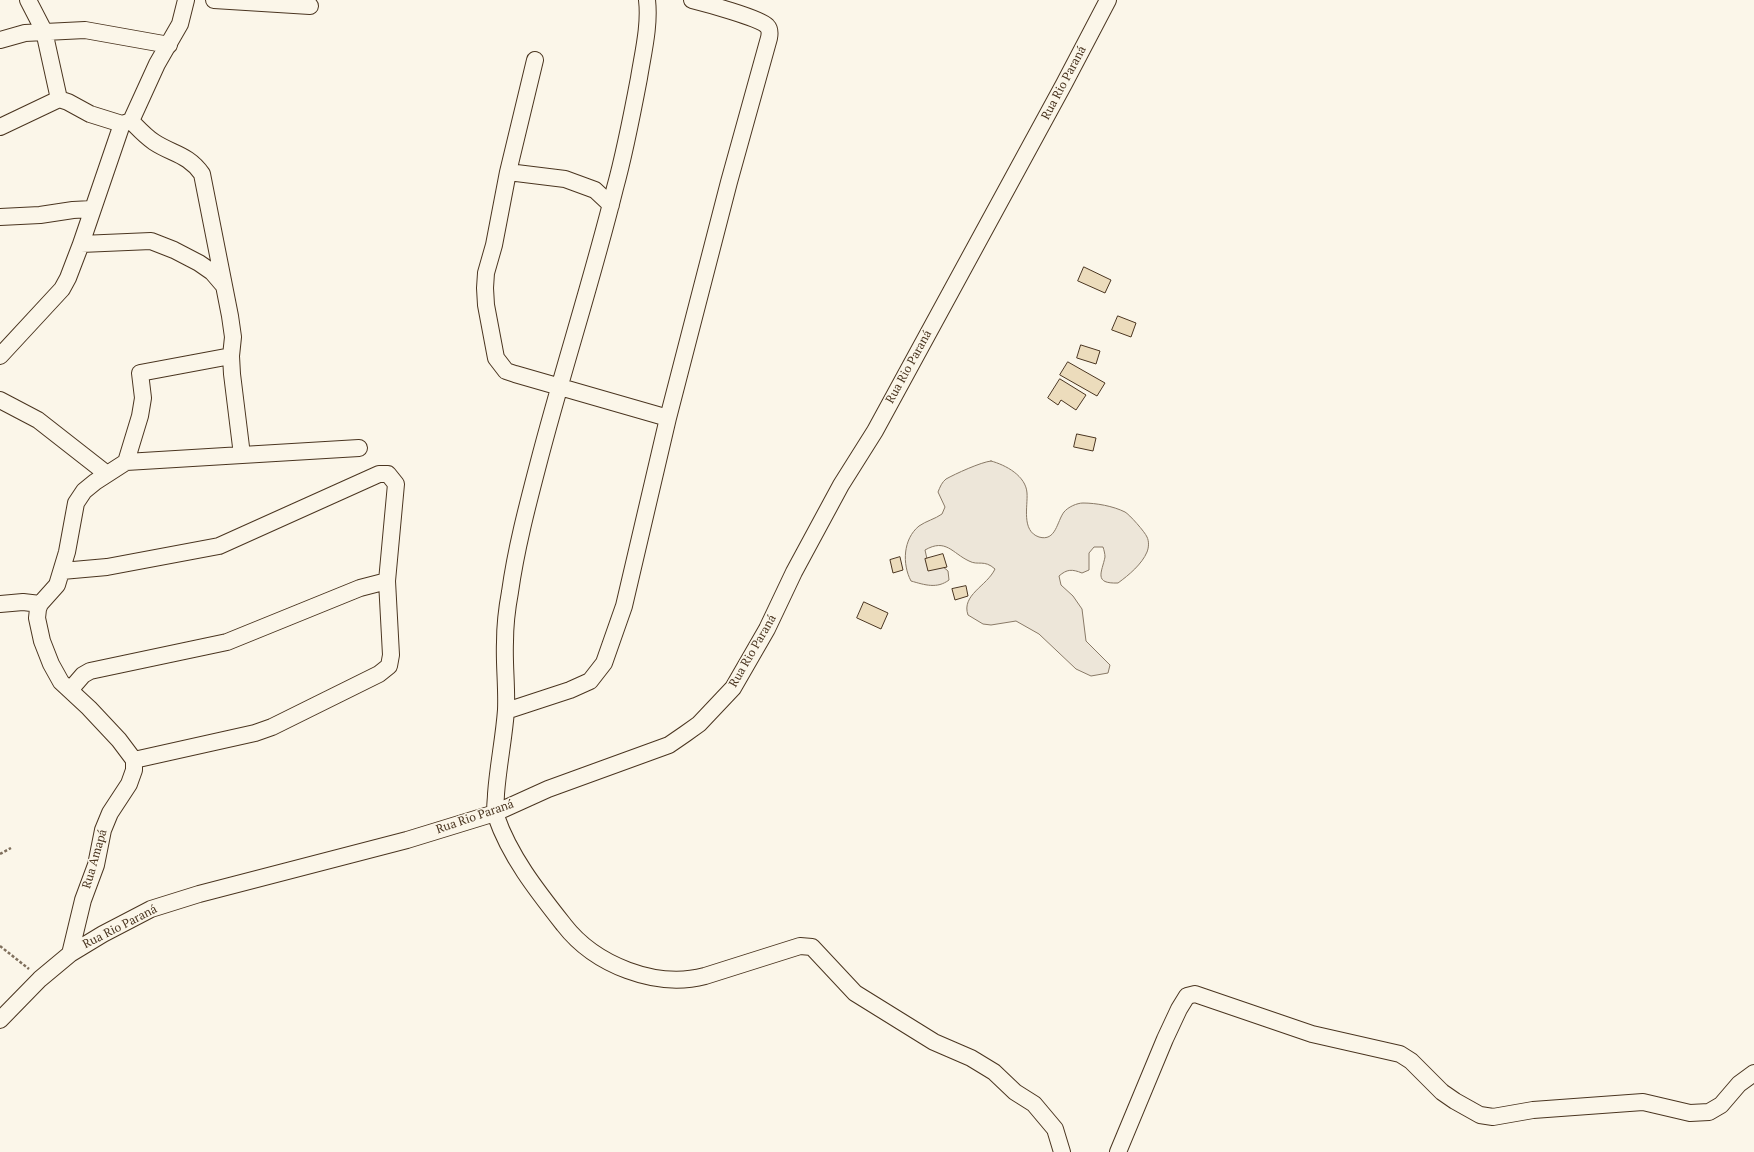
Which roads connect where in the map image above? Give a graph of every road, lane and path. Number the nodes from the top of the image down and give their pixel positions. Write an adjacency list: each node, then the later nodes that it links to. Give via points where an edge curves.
1 (28, 0): 8 (street)
2 (186, 0): 10 (street, via 180,24)
3 (214, 0): 7 (street)
4 (647, 0): 16 (street, via 641,65 626,147)
5 (692, 0): 25 (street, via 765,24 770,33)
6 (1108, 0): 37 (street, Rua Rio Paraná, via 878,424 841,485 794,572 767,630 734,688 699,724 669,745 548,789)
7 (310, 6)
8 (44, 31): 9 (street); 10 (street, via 85,30); 12 (street)
9 (0, 40)
10 (169, 45): 13 (street)
11 (535, 60): 15 (street)
12 (59, 99): 13 (street, via 90,114); 14 (street)
13 (127, 122): 17 (street); 20 (street, via 154,142 189,161 202,174)
14 (0, 126)
15 (508, 172): 16 (street, via 565,179 595,190); 23 (street, via 485,288 496,358 506,370)
16 (611, 205): 23 (street)
17 (92, 209): 18 (street); 19 (street)
18 (0, 218)
19 (81, 244): 20 (street, via 151,241 174,250 212,272); 21 (street, via 62,289)
20 (225, 288): 22 (street, via 233,336)
21 (0, 356)
22 (231, 356): 27 (street); 28 (street, via 140,373 143,398)
23 (558, 388): 25 (street); 35 (street, via 527,508 510,590 505,639)
24 (0, 400): 29 (street, via 38,420)
25 (668, 418): 35 (street, via 624,606 604,663 590,681)
26 (359, 448): 27 (street)
27 (242, 455): 28 (street)
28 (126, 462): 29 (street)
29 (107, 474): 30 (street, via 84,491 76,503)
30 (62, 571): 31 (street, via 107,567 218,546 379,474 388,474 396,484); 33 (street, via 57,585)
31 (387, 580): 34 (street, via 360,588 227,642 90,671); 36 (street, via 391,655 389,666 380,674 272,727)
32 (0, 604): 33 (street)
33 (40, 604): 34 (street, via 37,618 42,641 61,682)
34 (70, 690): 36 (street, via 119,740)
35 (506, 711): 37 (street)
36 (134, 765): 41 (street, Rua Amapá, via 129,784 110,813 103,830 96,865 83,900)
37 (495, 813): 41 (street, Rua Rio Paraná, via 408,840 199,894 151,909); 45 (street, via 515,858 569,932 584,946 603,958 629,970 680,980 705,976 800,946 812,947 855,993 934,1042 971,1058 994,1072 1015,1092 1034,1104 1055,1129)
38 (12, 848): 39 (path)
39 (0, 854)
40 (0, 946): 42 (path)
41 (70, 954): 42 (street, Rua Rio Paraná)
42 (40, 978): 43 (street, Rua Rio Paraná)
43 (0, 1020)
44 (1754, 1073): 46 (street, via 1739,1084 1721,1105 1709,1112 1690,1113 1643,1102 1539,1109 1487,1117 1442,1092 1411,1061 1400,1054 1312,1034 1195,994 1187,996 1179,1009)
45 (1062, 1152)
46 (1118, 1152)

